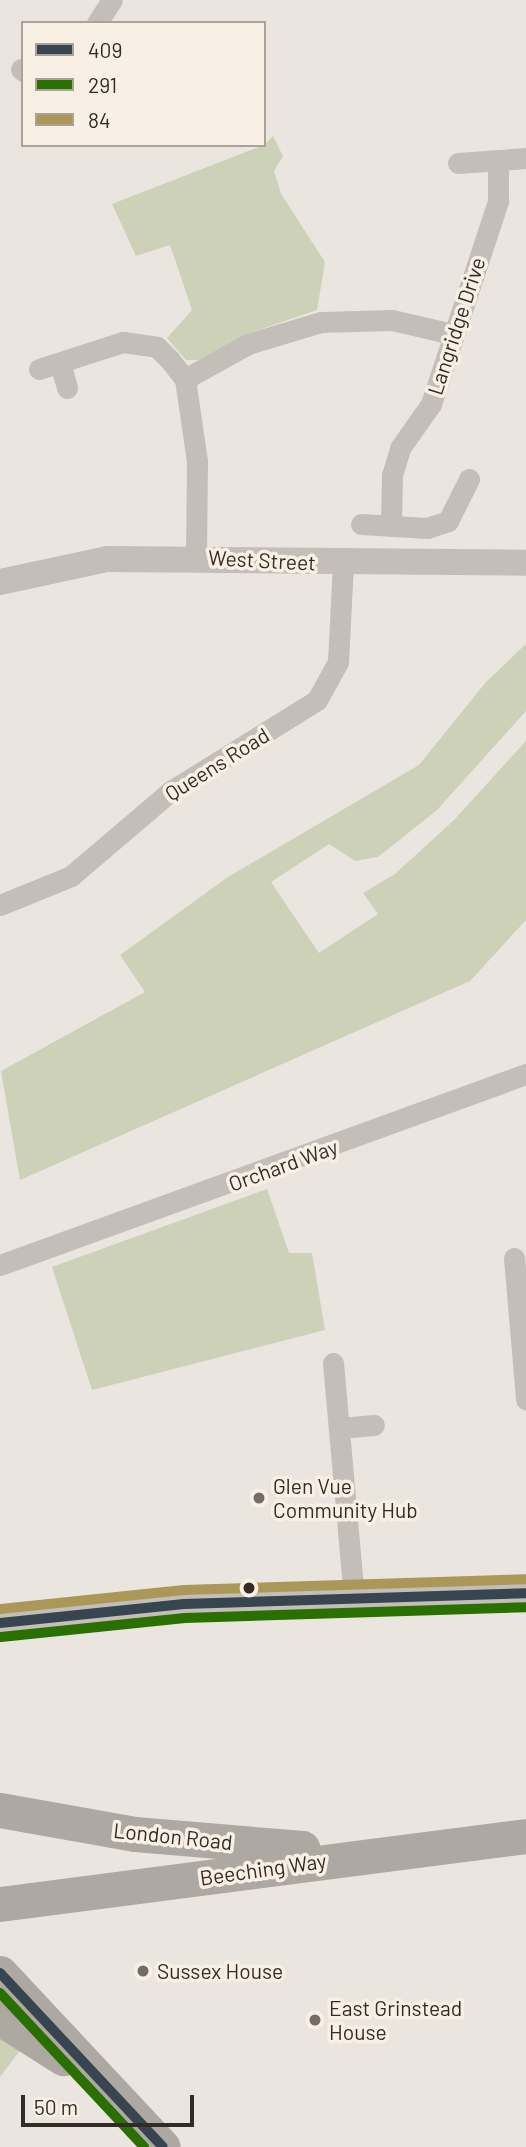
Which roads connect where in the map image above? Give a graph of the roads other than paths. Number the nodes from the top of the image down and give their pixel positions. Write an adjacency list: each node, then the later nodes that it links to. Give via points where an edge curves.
1 (112, 0): 2 (street)
2 (98, 21)
3 (526, 158): 4 (street)
4 (498, 160): 5 (street); 6 (street, Langridge Drive, via 498,201)
5 (458, 163)
6 (452, 334): 9 (street, via 392,320 321,322 248,344); 13 (street, Langridge Drive, via 431,404 400,448 392,475)
7 (60, 363): 8 (street); 9 (street, via 142,342 157,347); 10 (street)
8 (39, 369)
9 (185, 379): 14 (street, via 197,461)
10 (67, 388)
11 (469, 479): 13 (street, via 448,521 427,528)
12 (361, 524): 13 (street)
13 (391, 526)
14 (196, 556): 15 (street, West Street); 17 (street, West Street, via 107,559)
15 (343, 563): 16 (street, West Street); 18 (street, Queens Road, via 338,662 317,700 171,791 71,876)
16 (526, 563)
17 (0, 582)
18 (0, 905)
19 (526, 1074): 21 (street, Orchard Way)
20 (514, 1258): 23 (street)
21 (0, 1265)
22 (333, 1363): 25 (street)
23 (526, 1399)
24 (374, 1425): 25 (street)
25 (340, 1428): 27 (street)
26 (526, 1593): 27 (street)
27 (354, 1598): 28 (street, via 184,1604)
28 (0, 1623)
29 (0, 1810): 31 (highway, London Road, via 135,1834)
30 (526, 1836): 31 (highway, Beeching Way)
31 (390, 1852): 32 (highway, Beeching Way)
32 (0, 1904)
33 (0, 1973): 35 (highway)
34 (0, 2018): 35 (highway)
35 (103, 2087): 36 (highway)
36 (163, 2147)

